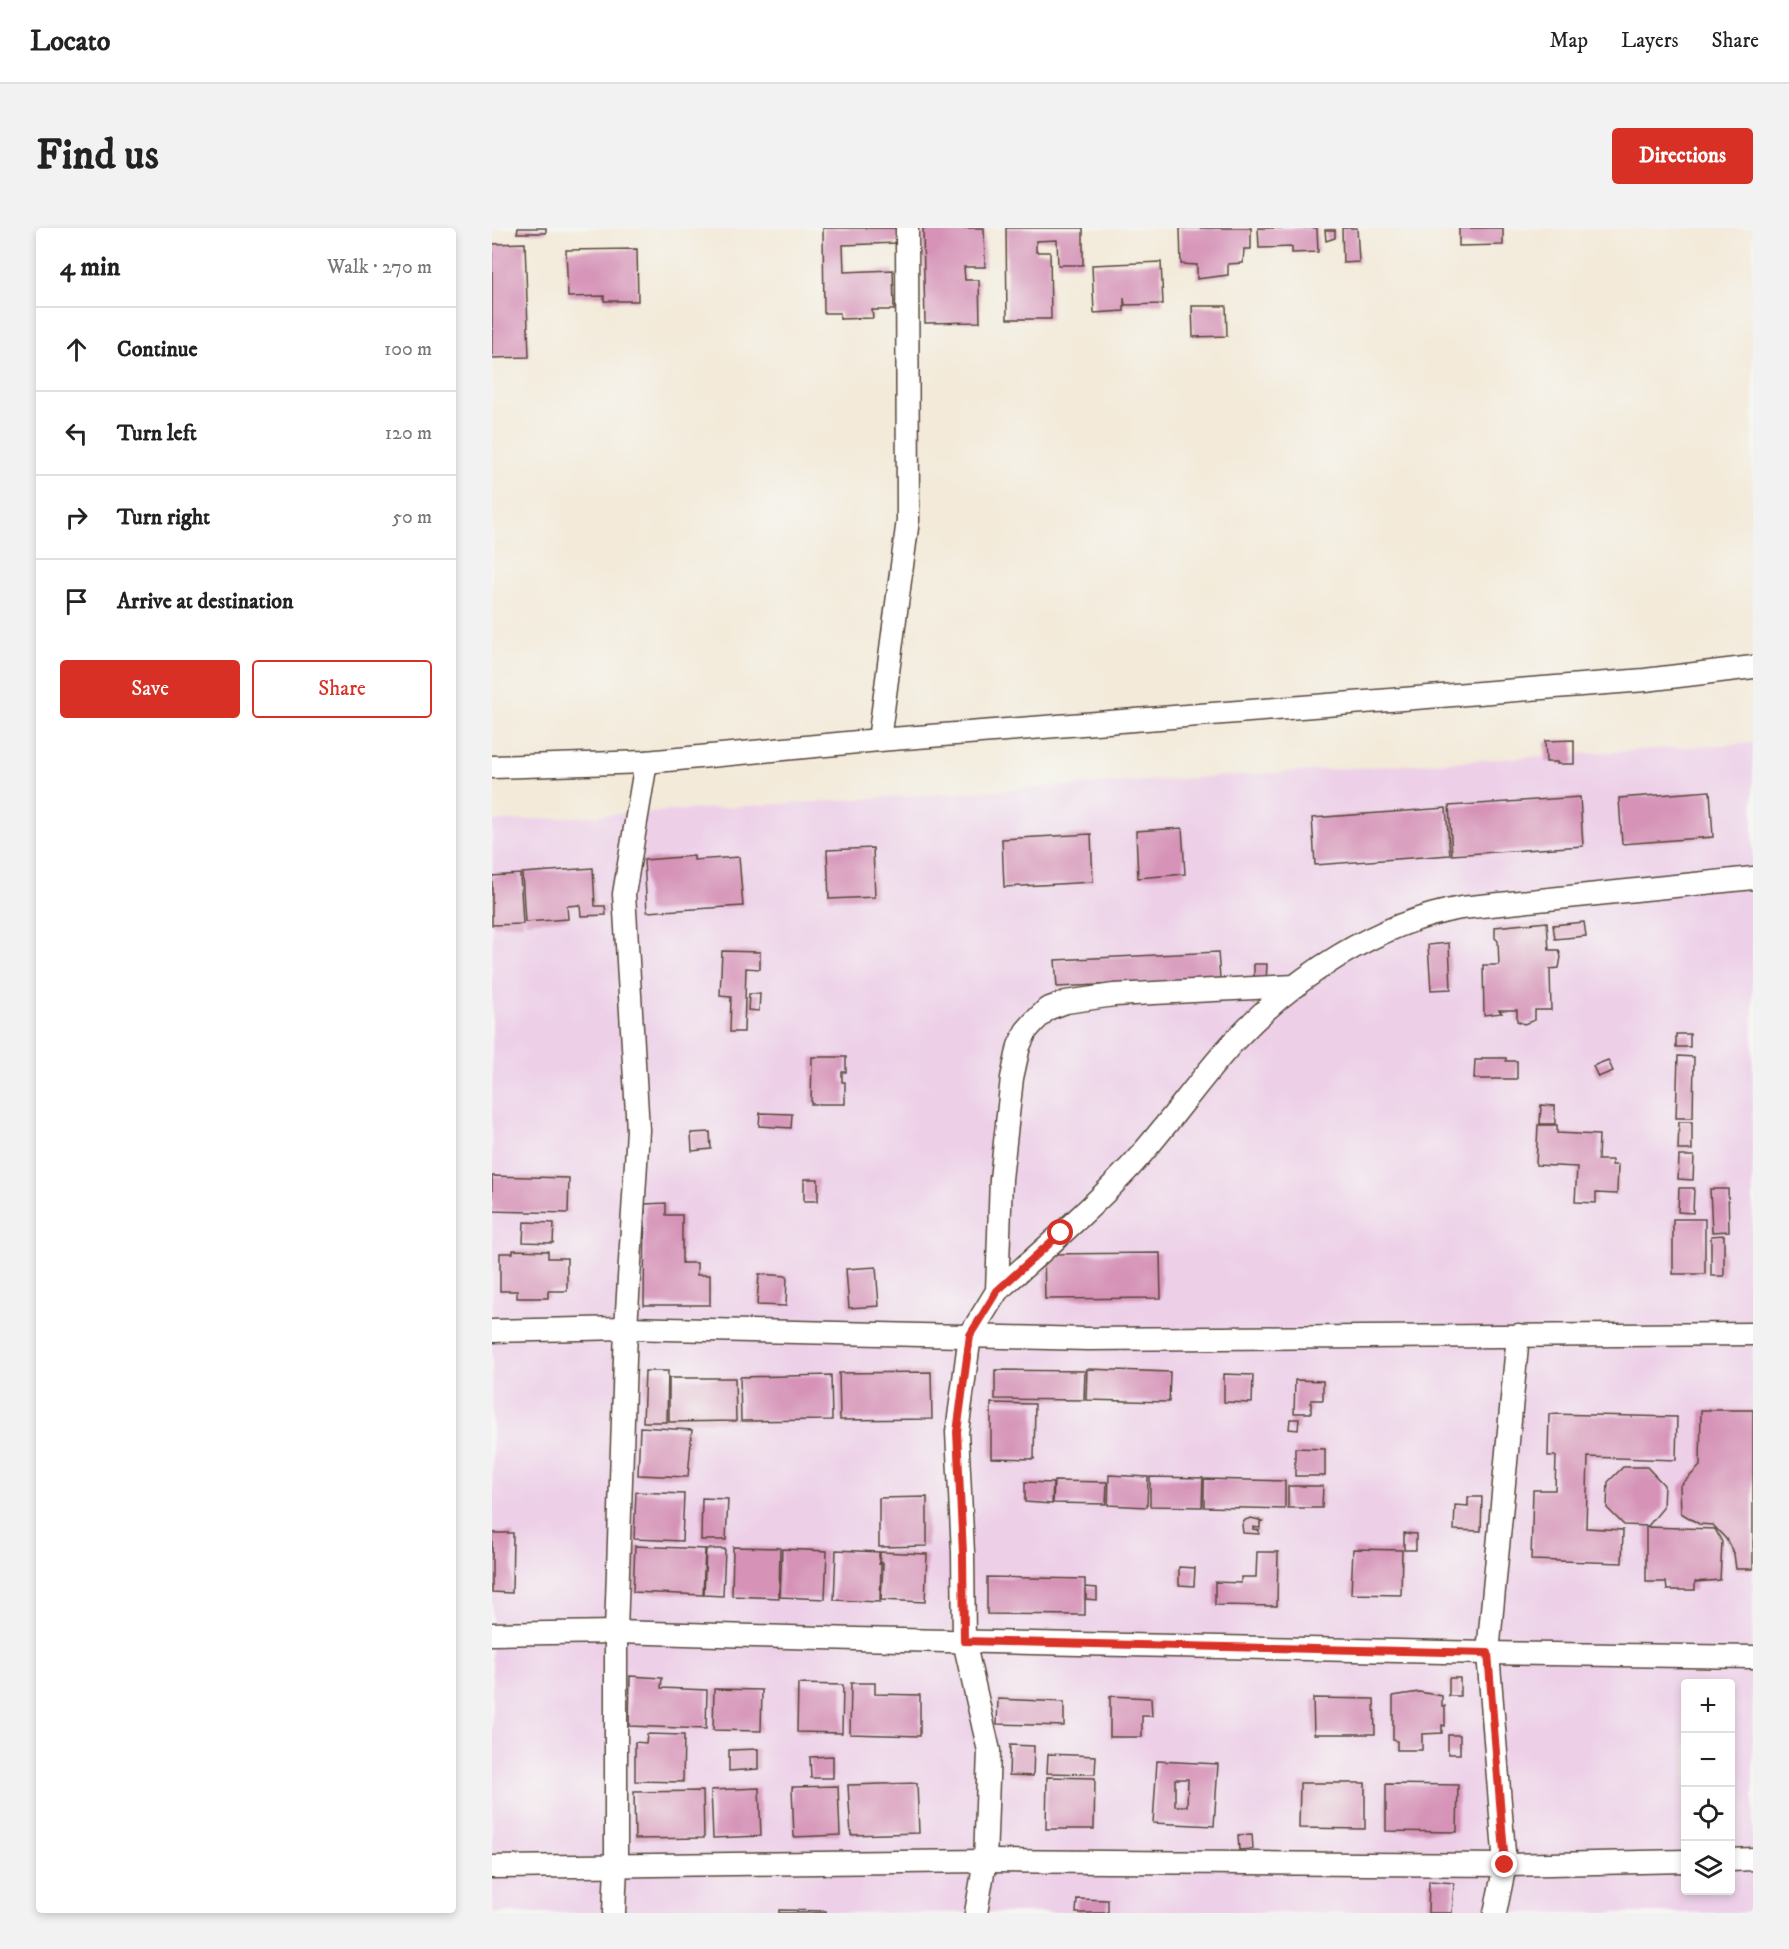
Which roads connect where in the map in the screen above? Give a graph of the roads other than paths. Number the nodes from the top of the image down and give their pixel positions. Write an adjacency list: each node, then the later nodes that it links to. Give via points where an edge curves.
1 (907, 228): 3 (street, via 908,520)
2 (1753, 667): 3 (street, via 1646,680)
3 (879, 740): 4 (street)
4 (646, 762): 5 (street); 9 (street, via 624,894 638,1131)
5 (492, 767)
6 (1753, 878): 7 (street, via 1436,913 1363,943)
7 (1296, 986): 8 (street, via 1236,1039 1168,1124 1092,1207); 8 (street, via 1092,998 1047,1009 1034,1022 1020,1046 1012,1078 1001,1179)
8 (997, 1291): 12 (street)
9 (626, 1328): 10 (street); 12 (street); 14 (street)
10 (492, 1331)
11 (1753, 1334): 13 (street)
12 (970, 1335): 13 (street, via 1088,1339); 16 (street, via 957,1432)
13 (1518, 1335): 17 (street)
14 (616, 1632): 15 (street); 16 (street); 24 (street)
15 (492, 1634)
16 (964, 1641): 17 (street); 21 (street, via 990,1751)
17 (1488, 1653): 18 (street); 23 (street)
18 (1753, 1657)
19 (1753, 1859): 20 (street)
20 (1735, 1860)
21 (985, 1861): 23 (street); 24 (street); 27 (street)
22 (1681, 1861): 23 (street)
23 (1505, 1865): 28 (street)
24 (616, 1866): 25 (street); 26 (street)
25 (492, 1867)
26 (614, 1913)
27 (976, 1913)
28 (1495, 1913)

